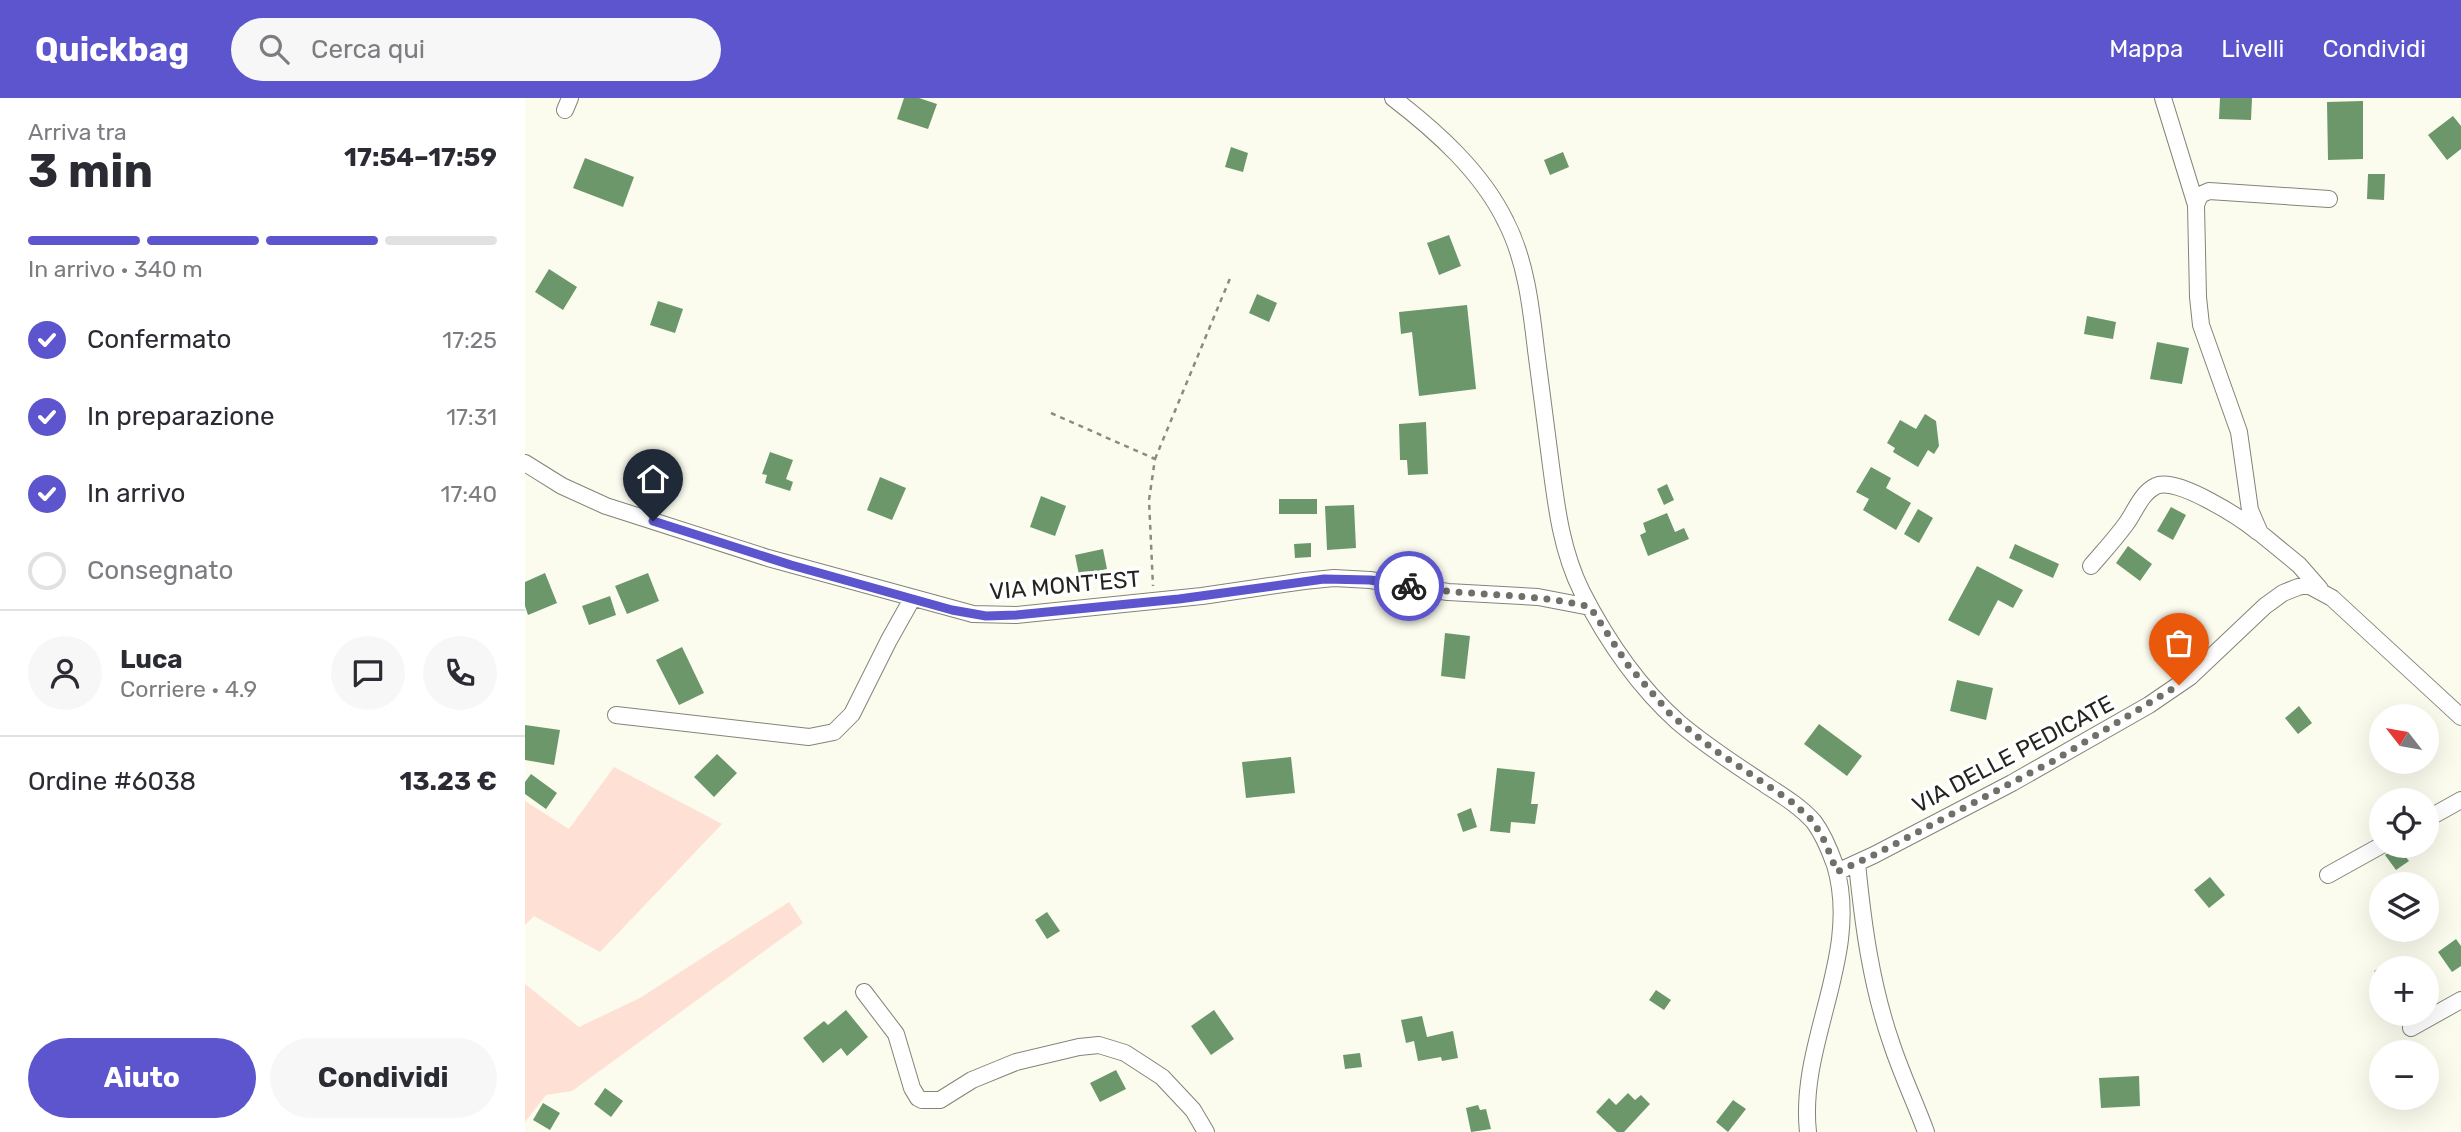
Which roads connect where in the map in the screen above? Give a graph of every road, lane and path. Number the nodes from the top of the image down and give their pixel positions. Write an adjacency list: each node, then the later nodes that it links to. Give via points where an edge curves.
1 (1393, 98): 14 (street, via 1470,170 1500,211 1515,242 1531,315 1559,521 1571,567)
2 (2164, 98): 4 (street)
3 (2329, 199): 4 (street, via 2209,191 2200,195)
4 (2196, 205): 9 (street, via 2201,326 2237,424 2249,504)
5 (1231, 276): 7 (path)
6 (1051, 413): 7 (path)
7 (1155, 458): 13 (path, via 1149,500)
8 (525, 463): 12 (street, VIA MONT'EST, via 606,506)
9 (2260, 533): 10 (street, via 2178,486 2162,484 2143,498); 11 (street)
10 (2091, 566)
11 (2320, 589): 16 (street); 20 (street, VIA DELLE PEDICATE, via 2303,585 2283,593 2190,677 2149,705 2020,779)
12 (912, 598): 13 (street, VIA MONT'EST, via 961,612 998,616); 15 (street, via 852,714 827,735 809,737)
13 (1153, 601): 14 (street, VIA MONT'EST, via 1344,578 1448,592 1538,597)
14 (1590, 607): 21 (street, via 1628,665 1672,716 1813,821)
15 (616, 715)
16 (2461, 717)
17 (2461, 800): 18 (street)
18 (2439, 812)
19 (2369, 852): 22 (street)
20 (1857, 863): 21 (street, VIA DELLE PEDICATE); 28 (street, via 1872,974 1891,1042)
21 (1837, 872): 27 (street, via 1842,899 1840,936 1809,1078)
22 (2328, 875)
23 (864, 992): 26 (street, via 896,1034 912,1087 922,1100 940,1100 972,1080 1016,1062 1099,1045 1125,1053 1162,1077 1193,1110)
24 (2461, 1000): 25 (street)
25 (2411, 1028)
26 (1206, 1132)
27 (1808, 1132)
28 (1926, 1132)

